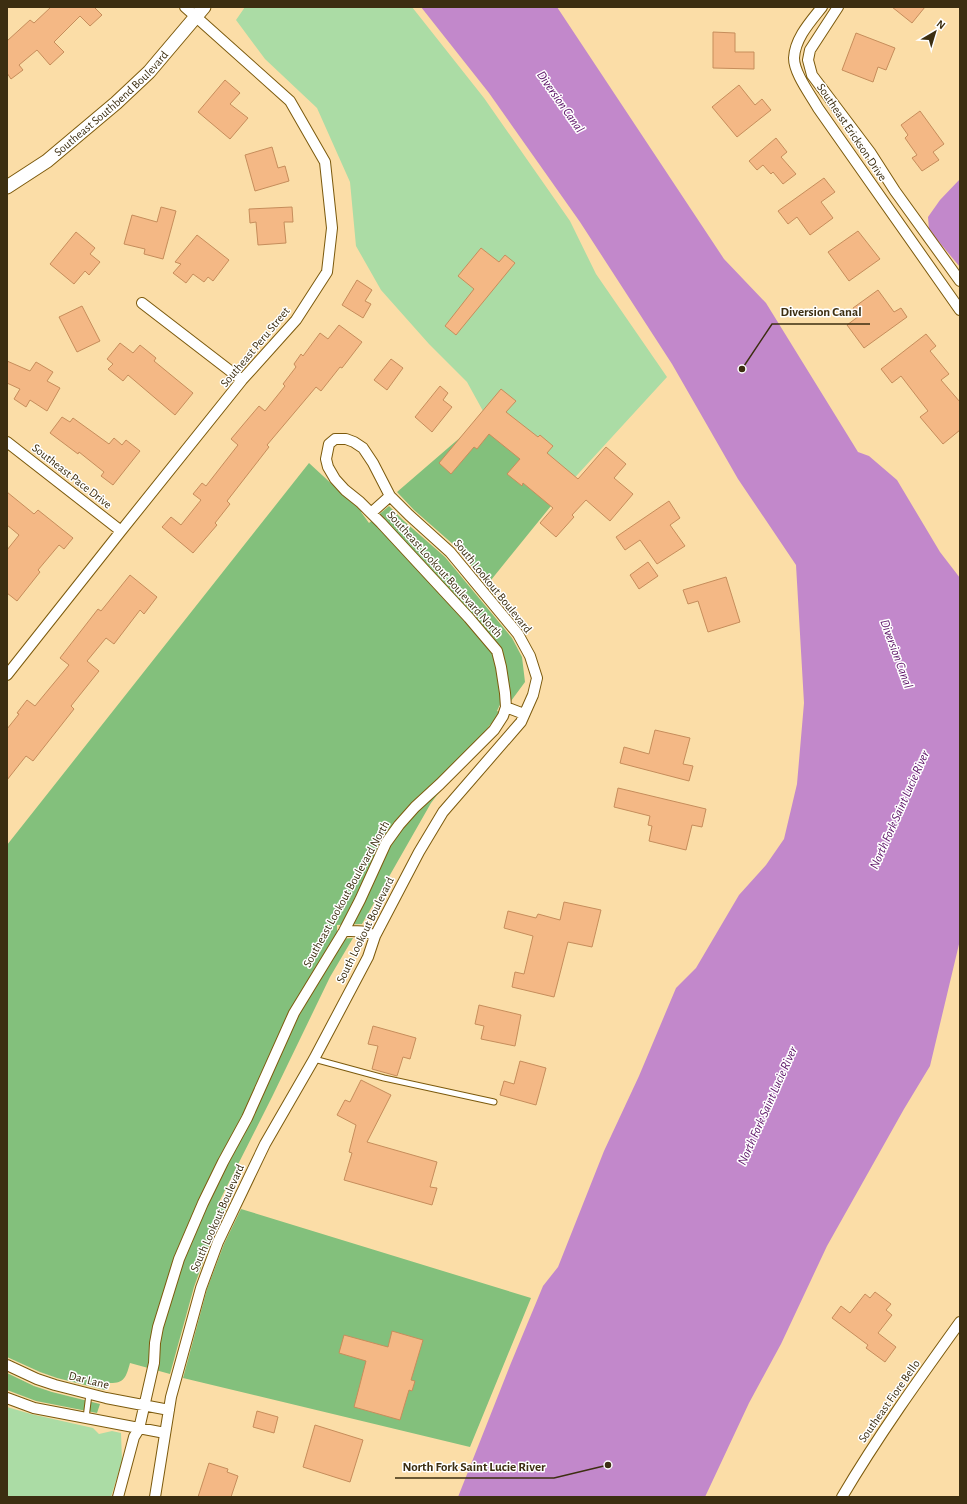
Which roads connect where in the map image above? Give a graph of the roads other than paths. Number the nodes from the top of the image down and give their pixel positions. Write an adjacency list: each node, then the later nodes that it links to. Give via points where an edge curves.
1 (184, 7): 4 (street, Southeast Peru Street)
2 (822, 7): 6 (street, Southeast Erickson Drive, via 797,44 794,58)
3 (838, 7): 5 (street, Southeast Erickson Drive, via 810,50 808,60)
4 (200, 12): 7 (street, Southeast Southbend Boulevard, via 149,72 116,103 47,161); 14 (street, Southeast Peru Street, via 290,101 325,162 332,228 327,272 296,320)
5 (811, 71): 6 (street, Southeast Erickson Drive); 8 (street, Southeast Erickson Drive, via 870,152)
6 (799, 75): 9 (street, Southeast Erickson Drive, via 818,108)
7 (7, 187)
8 (898, 196): 9 (street); 10 (street, Southeast Erickson Drive)
9 (885, 204): 11 (street, Southeast Erickson Drive)
10 (960, 281)
11 (956, 298): 13 (street, Southeast Erickson Drive)
12 (142, 303): 14 (street)
13 (960, 310)
14 (242, 380): 18 (street, Southeast Peru Street)
15 (7, 442): 18 (street, Southeast Pace Drive)
16 (390, 496): 17 (street); 17 (street, Southeast Lookout Boulevard North, via 363,448 346,439 335,439 329,444 326,459 334,479); 21 (street, South Lookout Boulevard, via 450,552 518,634 530,656 537,678 533,695)
17 (371, 513): 20 (street, Southeast Lookout Boulevard North, via 497,651 502,667)
18 (121, 531): 19 (street, Southeast Peru Street)
19 (7, 675)
20 (506, 707): 21 (street); 22 (street, Southeast Lookout Boulevard North, via 494,730 399,825 386,843)
21 (524, 714): 23 (street, South Lookout Boulevard, via 512,734 443,812)
22 (344, 931): 23 (street, via 358,930); 30 (street, Southeast Lookout Boulevard North, via 294,1013 247,1118 190,1231 158,1327)
23 (375, 936): 24 (street, South Lookout Boulevard, via 368,958)
24 (314, 1059): 25 (lane, via 384,1078); 31 (street, South Lookout Boulevard, via 265,1144 218,1242 201,1288)
25 (494, 1102)
26 (960, 1322): 37 (street, Southeast Fiore Bello, via 890,1421)
27 (7, 1365): 28 (street, Dar Lane, via 37,1379)
28 (89, 1394): 30 (street, Dar Lane); 32 (lane)
29 (7, 1398): 32 (street, via 34,1408)
30 (145, 1406): 31 (street, Dar Lane); 33 (street, Southeast Lookout Boulevard North)
31 (169, 1410): 34 (street, South Lookout Boulevard)
32 (86, 1419): 33 (street)
33 (139, 1429): 34 (street); 35 (street, Southeast Lookout Boulevard North, via 134,1437)
34 (165, 1433): 36 (street)
35 (118, 1497)
36 (155, 1497)
37 (842, 1497)

